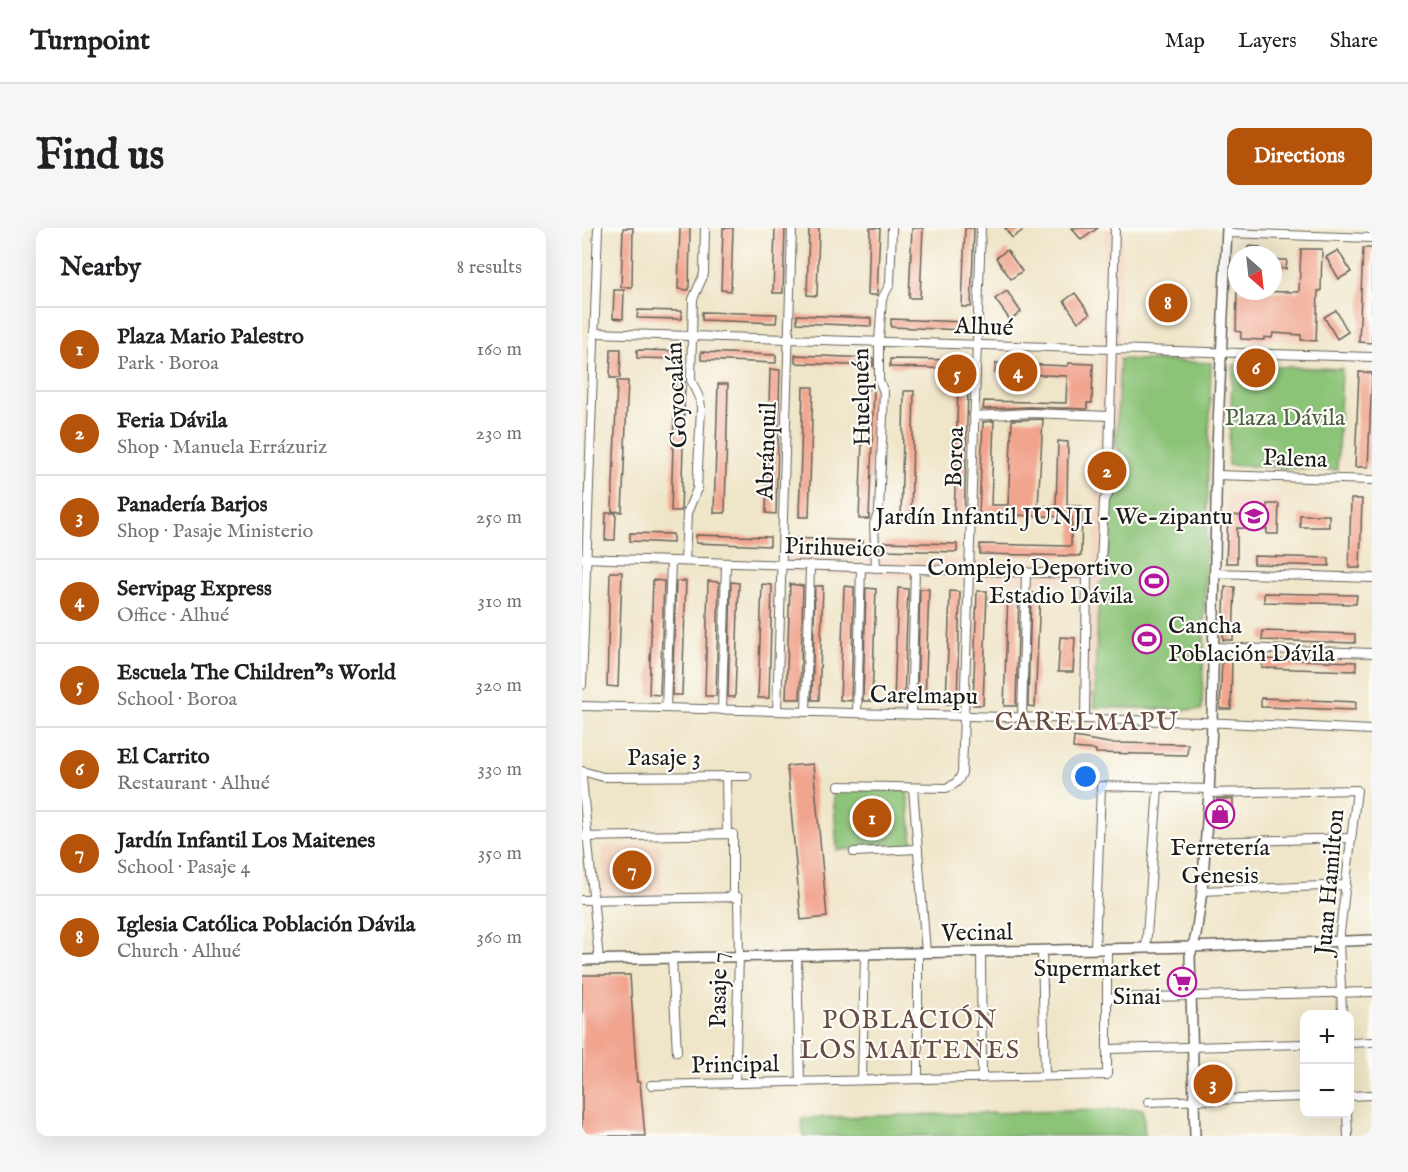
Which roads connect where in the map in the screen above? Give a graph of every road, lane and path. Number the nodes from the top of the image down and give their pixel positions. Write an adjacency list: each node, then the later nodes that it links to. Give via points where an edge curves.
1 (598, 228): 10 (street)
2 (705, 228): 11 (street, Goyocalán, via 704,274 693,299)
3 (792, 228): 12 (street, Abránquil)
4 (892, 228): 13 (street, Huelquén, via 890,284 882,299)
5 (981, 228): 14 (street, Boroa)
6 (1115, 228): 15 (street)
7 (1227, 231): 8 (street); 16 (street)
8 (1307, 232): 9 (street)
9 (1372, 238)
10 (594, 333): 11 (street, Alhué); 22 (street)
11 (692, 336): 12 (street, Alhué); 24 (street, Goyocalán, via 691,380 701,408 696,493 687,513)
12 (789, 339): 13 (street, Alhué); 26 (street, Abránquil)
13 (879, 342): 14 (street, Alhué); 29 (street, Huelquén, via 879,380 884,392 879,511 874,524)
14 (976, 345): 15 (street, Alhué); 18 (street, Boroa)
15 (1113, 350): 16 (street, Alhué); 19 (street)
16 (1220, 353): 17 (street, Alhué); 20 (street)
17 (1372, 357)
18 (974, 416): 19 (street); 31 (street, Boroa)
19 (1110, 416): 34 (street, via 1101,563 1096,571)
20 (1216, 475): 21 (street, Palena); 33 (street)
21 (1372, 480)
22 (584, 558): 23 (street, Pirihueico); 38 (street)
23 (671, 561): 24 (street, Pirihueico); 40 (street)
24 (686, 561): 25 (street, Pirihueico)
25 (726, 563): 26 (street, Pirihueico); 41 (street)
26 (782, 565): 27 (street, Pirihueico); 42 (street, Abránquil)
27 (810, 565): 28 (street, Pirihueico); 43 (street)
28 (861, 567): 29 (street, Pirihueico); 44 (street)
29 (876, 567): 30 (street, Pirihueico)
30 (915, 569): 31 (street, Pirihueico); 45 (street)
31 (970, 570): 32 (street, Pirihueico); 46 (street, Boroa)
32 (1026, 572): 34 (street, Pirihueico); 47 (street)
33 (1214, 573): 35 (street); 36 (street)
34 (1087, 574): 48 (street)
35 (1372, 578)
36 (1213, 647): 37 (street); 49 (street)
37 (1372, 652)
38 (582, 685)
39 (582, 706): 40 (street, Carelmapu)
40 (666, 708): 41 (street, Carelmapu)
41 (722, 710): 42 (street, Carelmapu)
42 (777, 711): 43 (street, Carelmapu)
43 (806, 712): 44 (street, Carelmapu)
44 (857, 713): 45 (street, Carelmapu)
45 (911, 714): 46 (street, Carelmapu)
46 (965, 716): 47 (street, Carelmapu); 56 (street, Boroa, via 959,780 946,788)
47 (1022, 717): 48 (street, Carelmapu)
48 (1085, 719): 49 (street, Carelmapu)
49 (1212, 723): 50 (street, Carelmapu); 58 (street)
50 (1372, 730)
51 (582, 771): 52 (street, Pasaje 3, via 603,777)
52 (726, 776): 53 (street, Pasaje 3); 59 (street, Pasaje 7)
53 (747, 776)
54 (582, 778): 60 (street)
55 (839, 786): 56 (street, Boroa)
56 (913, 788): 63 (street)
57 (1158, 788): 58 (street); 73 (street); 74 (street, via 1101,786)
58 (1209, 791): 61 (street, Juan Hamilton, via 1357,790); 62 (street)
59 (730, 834): 60 (street); 67 (street, Pasaje 7)
60 (584, 837): 69 (street)
61 (1352, 838): 62 (street); 65 (street, Juan Hamilton)
62 (1206, 842): 66 (street)
63 (918, 849): 64 (street); 78 (street)
64 (854, 852)
65 (1346, 885): 66 (street); 71 (street, Juan Hamilton)
66 (1202, 891): 72 (street)
67 (736, 897): 69 (street); 81 (street, Pasaje 7)
68 (582, 900): 69 (street)
69 (593, 900): 84 (street)
70 (1372, 940): 71 (street, Vecinal)
71 (1339, 941): 72 (street, Vecinal); 85 (street, Juan Hamilton)
72 (1192, 947): 73 (street, Vecinal); 87 (street)
73 (1146, 948): 75 (street, Vecinal)
74 (1095, 949): 75 (street, Vecinal); 76 (street, Vecinal)
75 (1107, 949): 88 (street)
76 (1042, 950): 77 (street, Vecinal); 96 (street)
77 (981, 952): 78 (street, Vecinal); 97 (street)
78 (922, 953): 79 (street, Vecinal); 98 (street)
79 (865, 954): 80 (street, Vecinal); 99 (street)
80 (797, 956): 81 (street, Vecinal); 100 (street)
81 (739, 957): 82 (street, Vecinal); 101 (street, Pasaje 7)
82 (672, 958): 84 (street, Vecinal); 95 (street)
83 (582, 960): 84 (street, Vecinal)
84 (598, 960)
85 (1341, 992): 86 (street); 87 (street); 89 (street, Juan Hamilton)
86 (1372, 992)
87 (1191, 997): 88 (street); 93 (street)
88 (1107, 999): 94 (street)
89 (1342, 1010)
90 (1372, 1042): 91 (street)
91 (1354, 1043)
92 (1300, 1044): 93 (street)
93 (1193, 1047): 94 (street); 106 (street)
94 (1107, 1049): 96 (street, Principal, via 1107,1075)
95 (677, 1052)
96 (1045, 1076): 97 (street, Principal)
97 (982, 1078): 98 (street, Principal)
98 (918, 1079): 99 (street, Principal)
99 (862, 1080): 100 (street, Principal)
100 (800, 1082): 101 (street, Principal)
101 (735, 1083): 102 (street, Principal)
102 (651, 1085)
103 (1372, 1095): 104 (street)
104 (1354, 1096)
105 (1300, 1097): 106 (street)
106 (1194, 1100): 107 (street); 109 (street)
107 (1148, 1102)
108 (1347, 1118): 110 (street)
109 (1195, 1136)
110 (1348, 1136)

